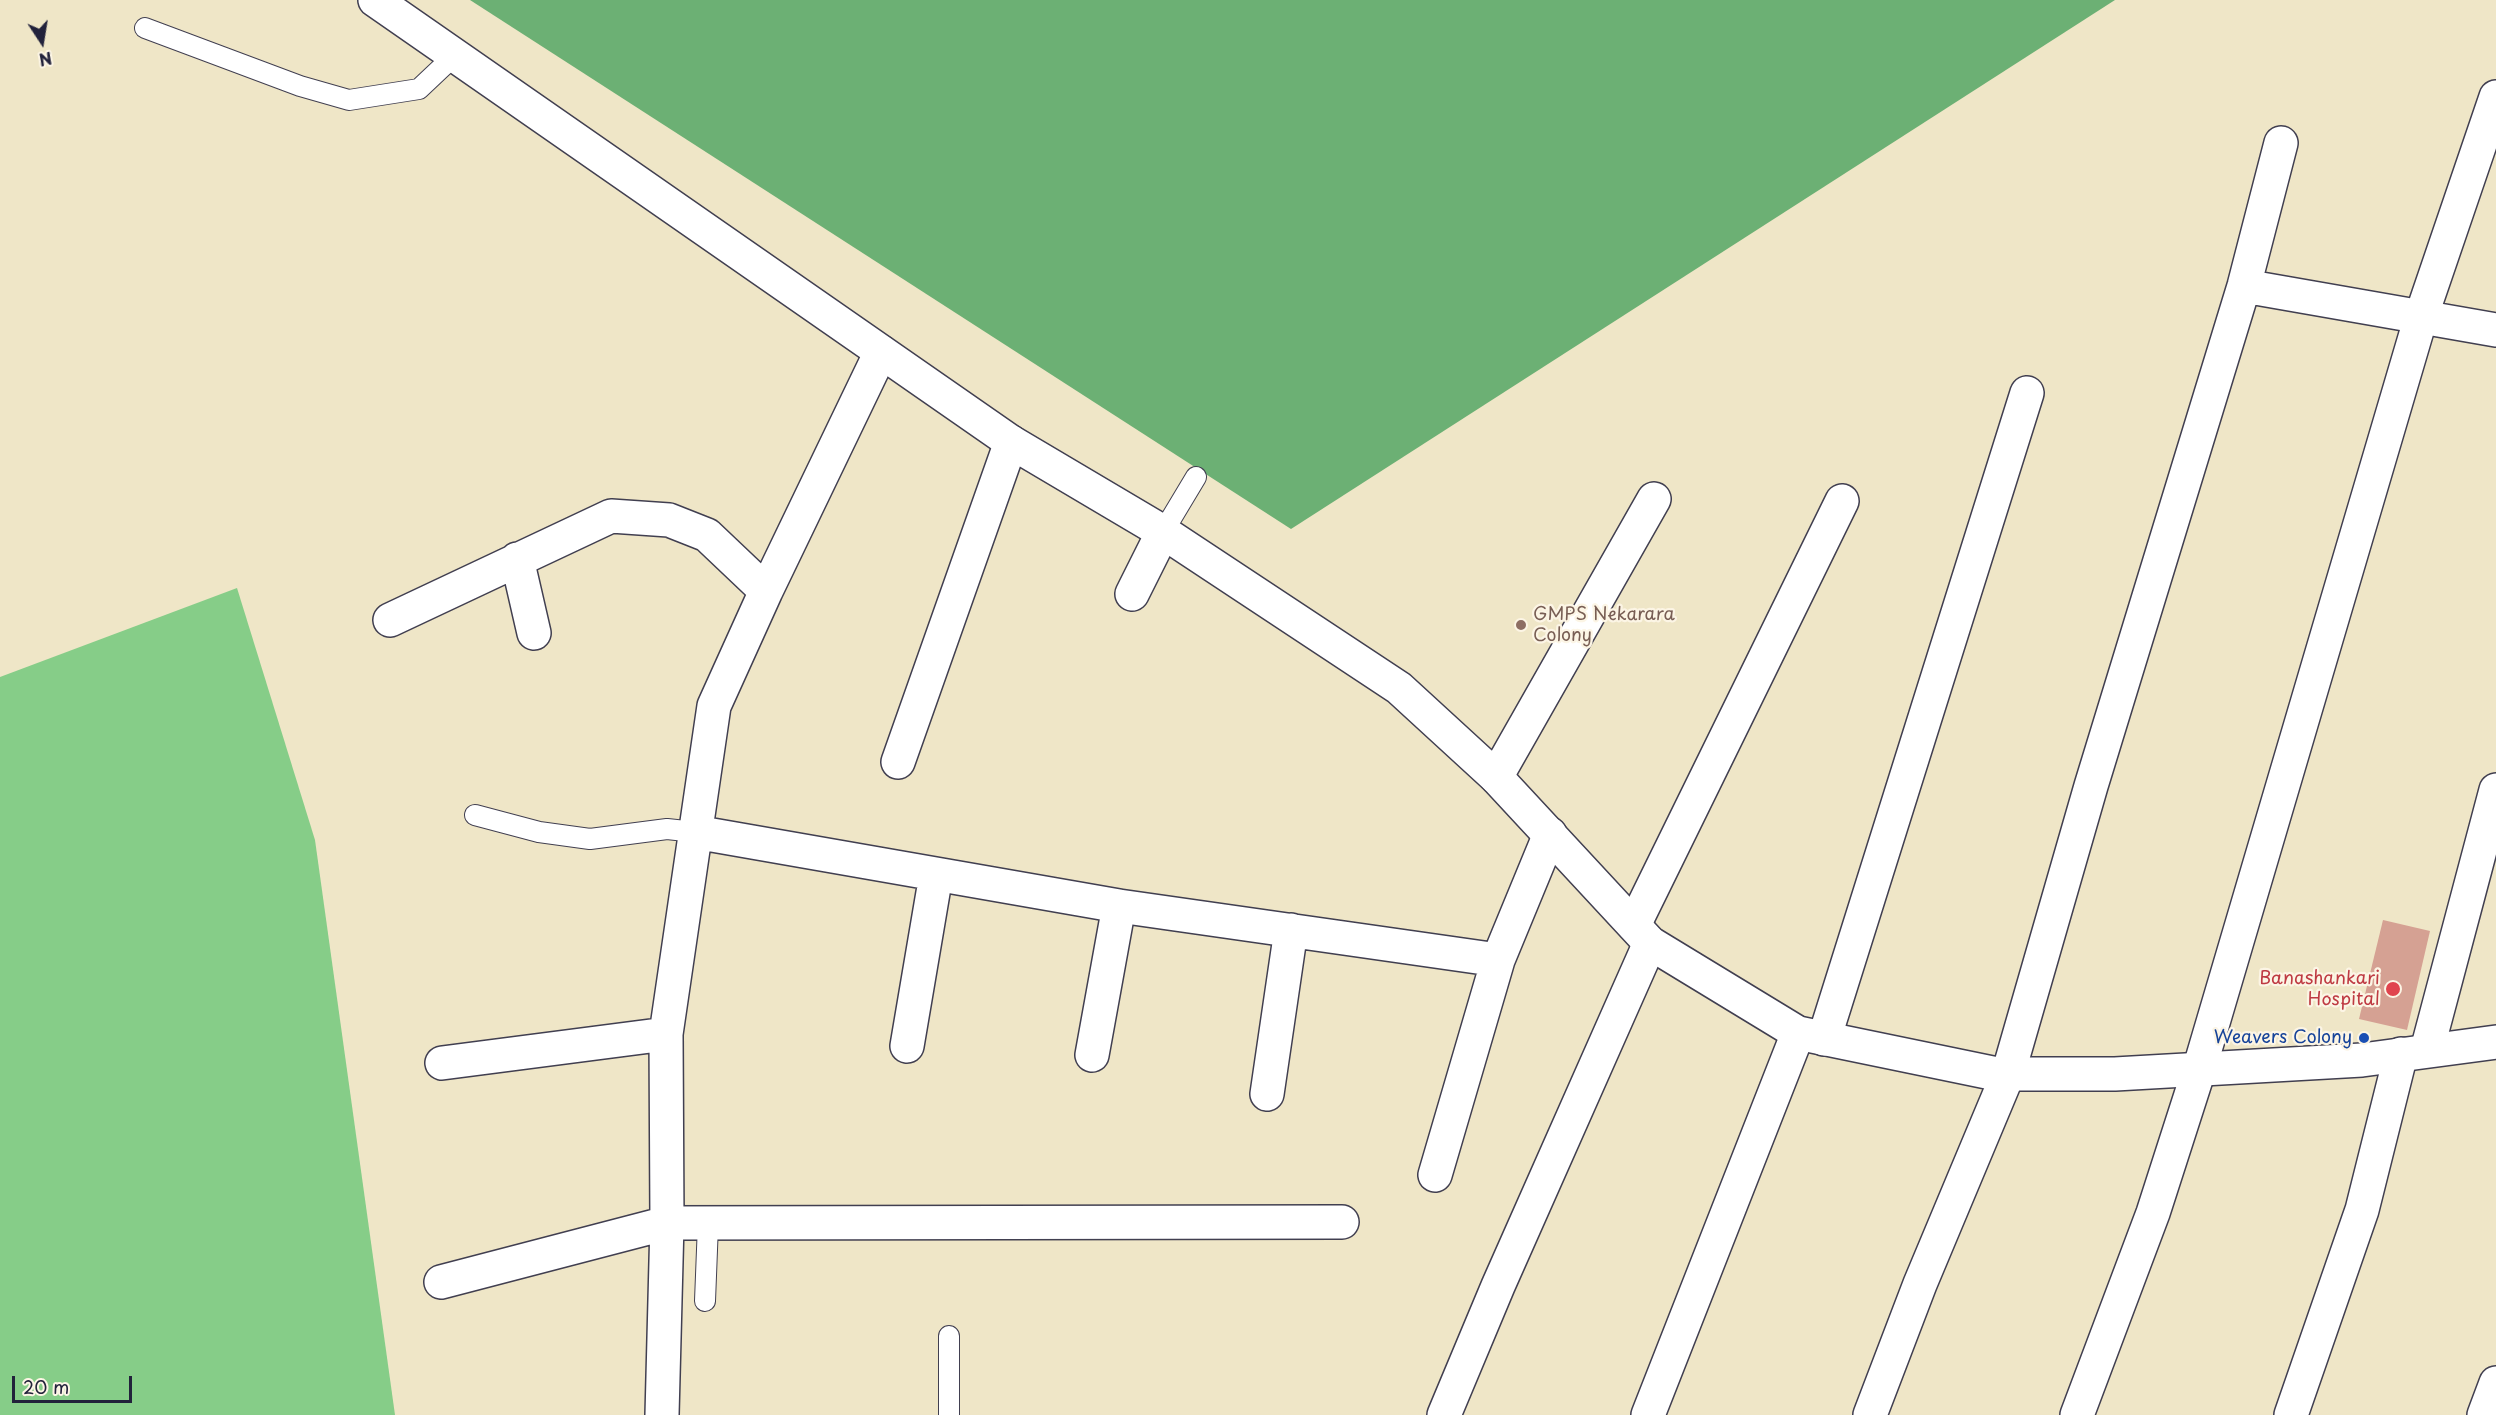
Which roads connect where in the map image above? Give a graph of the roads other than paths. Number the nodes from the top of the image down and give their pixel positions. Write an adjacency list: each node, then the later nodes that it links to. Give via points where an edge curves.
1 (375, 0): 3 (street)
2 (145, 28): 3 (lane, via 300,86 349,100 419,89)
3 (454, 55): 9 (street)
4 (2496, 98): 7 (street)
5 (2281, 143): 6 (street)
6 (2244, 286): 7 (street); 40 (street, via 2091,786)
7 (2421, 317): 8 (street); 39 (street)
8 (2496, 330)
9 (881, 352): 11 (street); 17 (street)
10 (2027, 393): 33 (street)
11 (1011, 442): 15 (street); 21 (street)
12 (1196, 477): 15 (lane)
13 (1654, 499): 22 (street)
14 (1842, 501): 30 (street)
15 (1163, 532): 18 (street); 22 (street, via 1399,688)
16 (517, 560): 17 (street, via 611,516 669,520 707,535); 19 (street); 20 (street)
17 (766, 591): 25 (street, via 714,706)
18 (1132, 594)
19 (390, 620)
20 (534, 633)
21 (898, 762)
22 (1496, 777): 26 (street)
23 (2496, 790): 36 (street)
24 (475, 815): 25 (lane, via 539,832 590,839 667,829)
25 (695, 832): 27 (street); 32 (street)
26 (1550, 834): 30 (street); 31 (street)
27 (936, 875): 28 (street); 35 (street)
28 (1119, 906): 29 (street); 37 (street)
29 (1291, 930): 31 (street); 41 (street)
30 (1642, 934): 33 (street); 52 (street)
31 (1497, 960): 42 (street)
32 (666, 1034): 38 (street); 44 (street)
33 (1811, 1036): 40 (street); 53 (street)
34 (2496, 1042): 36 (street)
35 (907, 1046)
36 (2414, 1052): 39 (street, via 2362,1060); 56 (street)
37 (1092, 1055)
38 (442, 1063)
39 (2199, 1070): 40 (street); 55 (street, via 2153,1213)
40 (2008, 1074): 54 (street)
41 (1267, 1094)
42 (1435, 1175)
43 (1342, 1222): 45 (street)
44 (668, 1223): 45 (street); 46 (street); 50 (street)
45 (708, 1224): 47 (lane)
46 (441, 1282)
47 (705, 1301)
48 (949, 1336): 51 (lane)
49 (2496, 1383): 57 (street)
50 (662, 1415)
51 (949, 1415)
52 (1444, 1415)
53 (1648, 1415)
54 (1870, 1415)
55 (2076, 1415)
56 (2291, 1415)
57 (2484, 1415)

